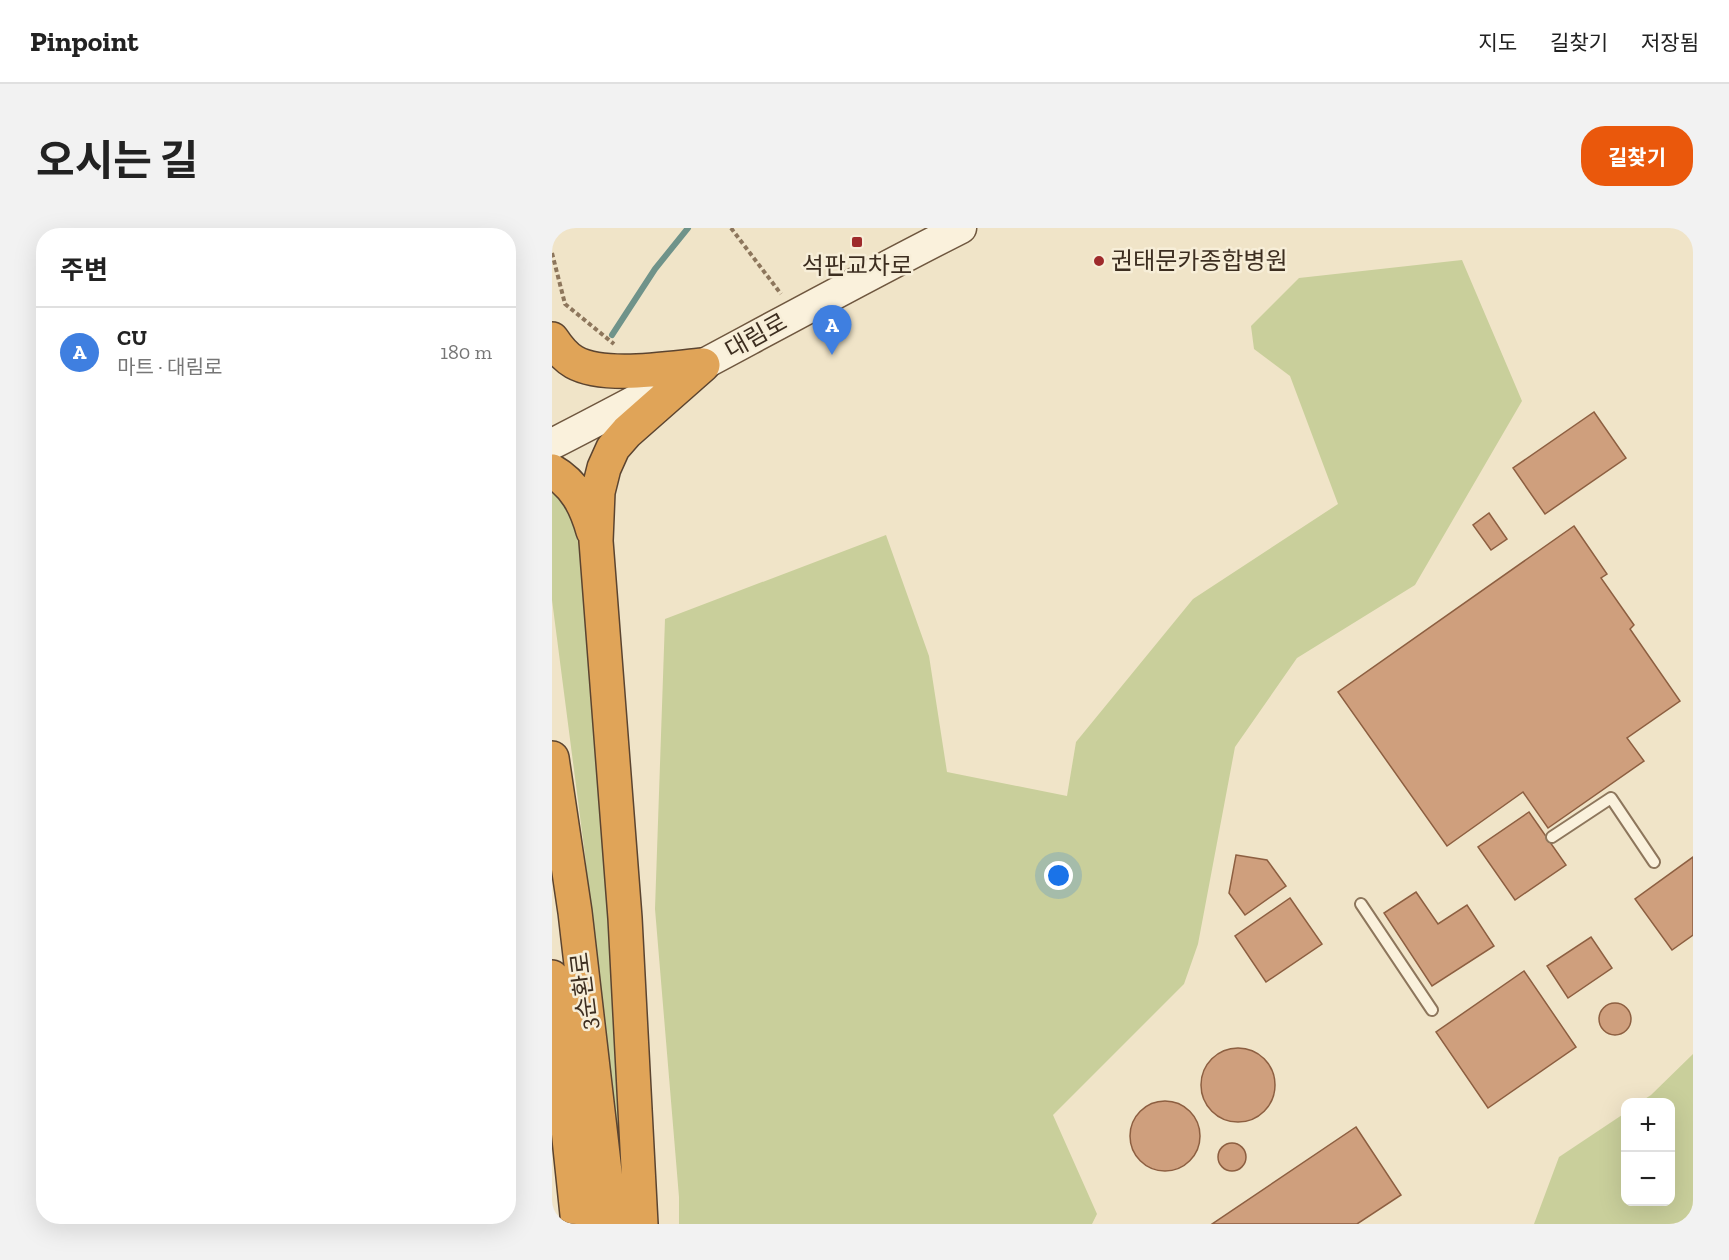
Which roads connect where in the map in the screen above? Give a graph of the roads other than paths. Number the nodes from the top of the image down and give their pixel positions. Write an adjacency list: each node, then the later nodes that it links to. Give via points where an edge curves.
1 (961, 228): 4 (street, 대림로)
2 (552, 339): 4 (highway, via 573,362 590,369)
3 (552, 351): 5 (highway)
4 (703, 365): 6 (street, 대림로); 8 (highway, via 613,448 597,492)
5 (552, 372)
6 (552, 444)
7 (552, 471): 8 (highway, via 578,494)
8 (596, 541): 17 (highway, via 625,918)
9 (552, 758): 16 (highway, 3순환로, via 575,912)
10 (1552, 837): 11 (lane, via 1611,798)
11 (1654, 862)
12 (1360, 904): 14 (lane)
13 (552, 977): 15 (highway, 3순환로)
14 (1432, 1010)
15 (578, 1224)
16 (611, 1224)
17 (641, 1224)

